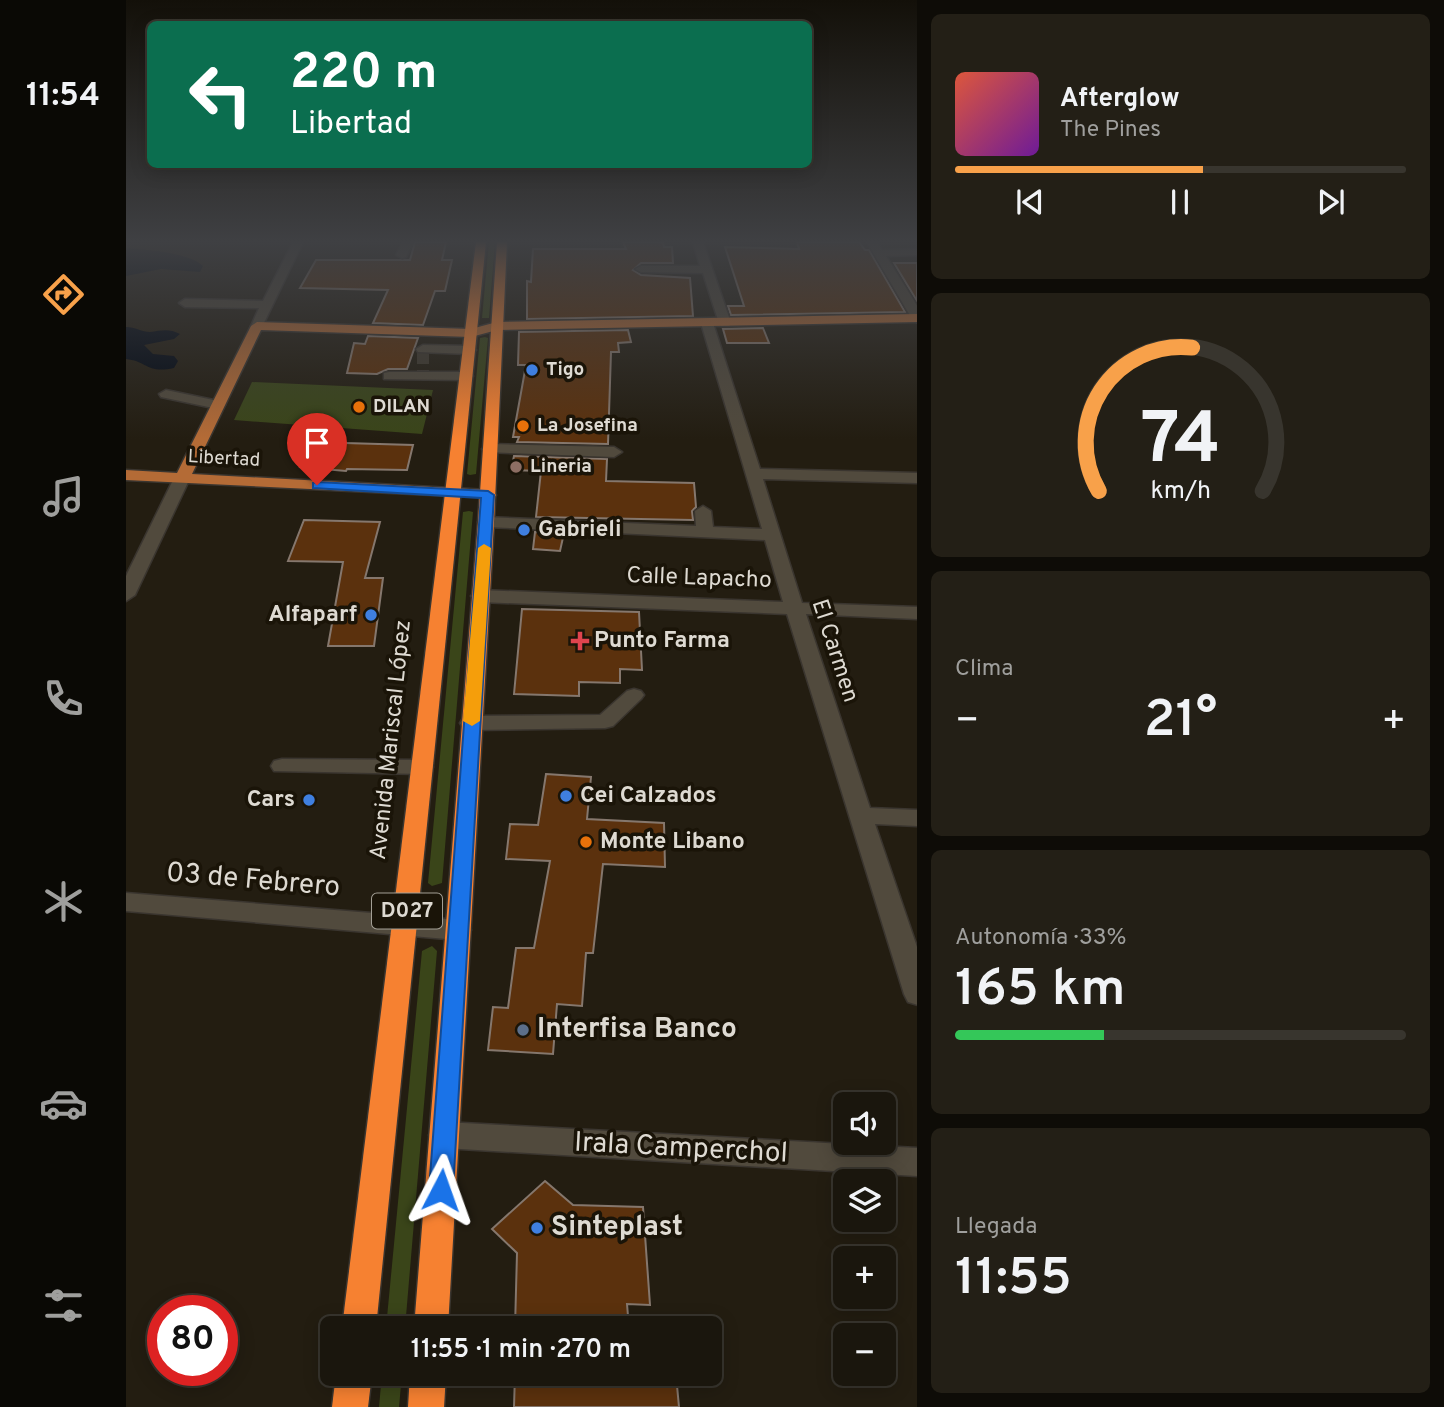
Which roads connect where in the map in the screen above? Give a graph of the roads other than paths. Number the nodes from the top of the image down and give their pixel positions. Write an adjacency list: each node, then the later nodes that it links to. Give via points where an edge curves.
1 (266, 308): 7 (street)
2 (474, 308): 10 (highway, Avenida Mariscal López / D027)
3 (496, 308): 8 (highway, D027)
4 (714, 308): 6 (street, El Carmen)
5 (917, 318): 6 (main road)
6 (716, 323): 8 (main road); 18 (street, El Carmen)
7 (257, 326): 9 (main road); 15 (main road)
8 (494, 327): 10 (main road); 16 (highway, D027)
9 (423, 331): 10 (main road); 11 (street, via 423,351)
10 (471, 333): 11 (highway, Avenida Mariscal López / D027)
11 (469, 350): 13 (highway, Avenida Mariscal López / D027)
12 (389, 376): 13 (street)
13 (466, 376): 22 (highway, Avenida Mariscal López / D027)
14 (166, 394): 15 (street)
15 (218, 405): 20 (main road)
16 (491, 449): 17 (street); 23 (highway, D027)
17 (614, 452)
18 (755, 474): 21 (street); 27 (street, El Carmen)
19 (126, 475): 20 (main road, Libertad)
20 (182, 478): 22 (main road, Libertad); 28 (street)
21 (917, 478)
22 (453, 493): 23 (main road, Libertad); 35 (highway, Avenida Mariscal López / D027)
23 (488, 495): 25 (highway, D027)
24 (703, 511): 26 (street)
25 (486, 522): 26 (street); 29 (highway, D027)
26 (705, 532): 27 (street)
27 (772, 534): 30 (street, El Carmen)
28 (126, 595)
29 (480, 596): 30 (street, Calle Lapacho); 33 (highway, D027)
30 (794, 607): 31 (street, Calle Lapacho); 36 (street, El Carmen)
31 (917, 613)
32 (634, 695): 33 (street, via 605,721)
33 (471, 723): 40 (highway, D027)
34 (282, 766): 35 (street)
35 (422, 767): 39 (highway, Avenida Mariscal López / D027)
36 (861, 815): 37 (street); 41 (street, El Carmen)
37 (917, 818)
38 (126, 902): 39 (street, 03 de Febrero)
39 (405, 926): 40 (street, 03 de Febrero); 44 (highway, Avenida Mariscal López / D027)
40 (458, 930): 42 (highway, D027)
41 (917, 994)
42 (444, 1135): 43 (street, Irala Camperchol); 45 (highway, D027)
43 (917, 1163)
44 (360, 1316)
45 (432, 1316)
46 (353, 1386): 48 (highway)
47 (427, 1386): 49 (highway)
48 (350, 1407)
49 (426, 1407)

